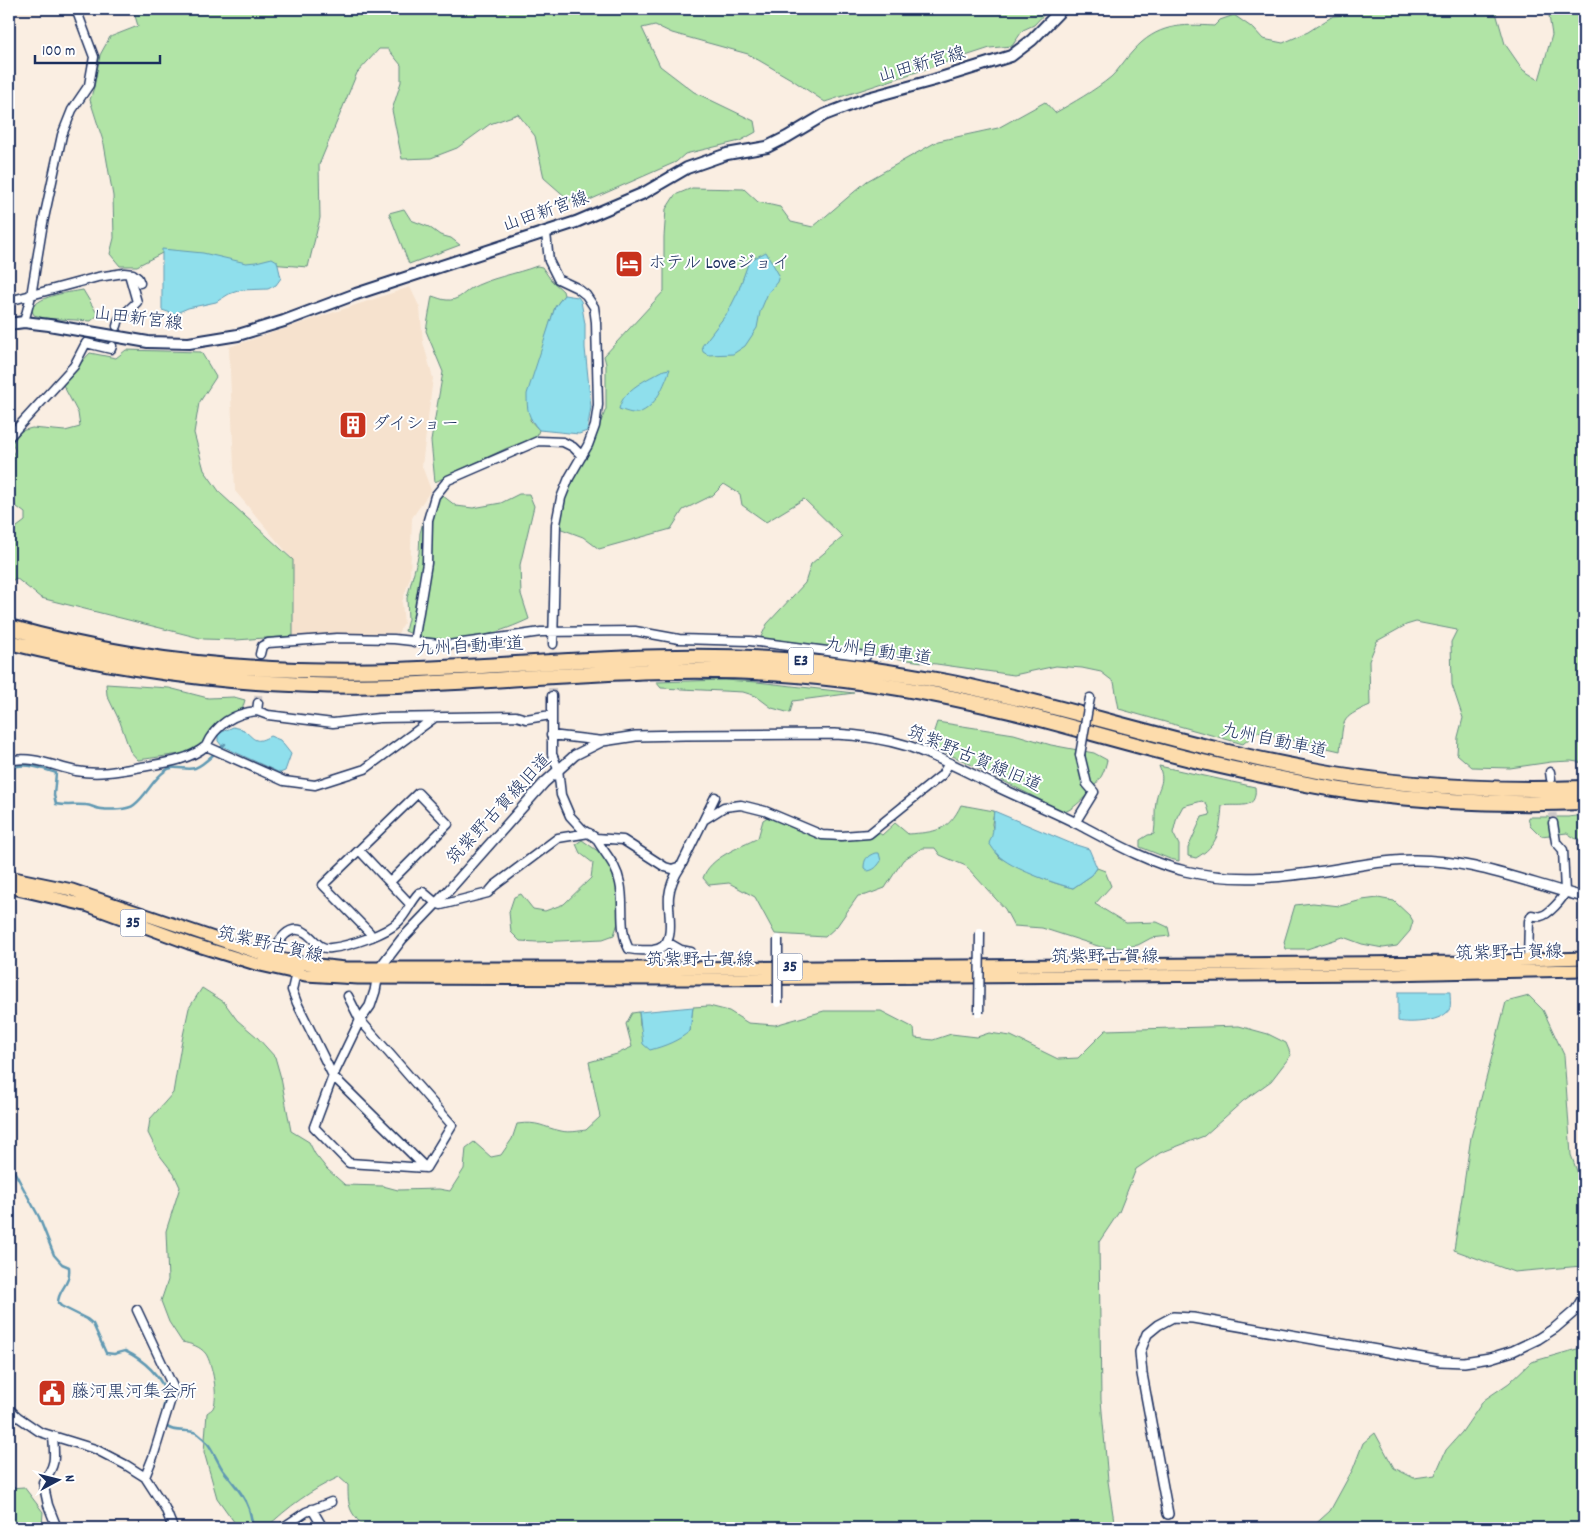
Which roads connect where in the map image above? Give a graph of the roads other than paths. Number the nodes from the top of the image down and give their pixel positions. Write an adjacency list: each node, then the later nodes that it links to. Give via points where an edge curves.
1 (76, 9): 6 (street, via 94,56 89,85 72,110 62,135)
2 (1062, 9): 3 (main road, 山田新宮線, via 1011,56 868,98 824,115 767,147 727,154 687,168 644,193)
3 (546, 233): 8 (main road, 山田新宮線, via 238,335 189,343 148,342); 13 (street, via 549,261 558,279 577,288 594,307 598,405 595,426)
4 (129, 274): 5 (street, via 138,278); 6 (street, via 98,277); 10 (street, via 137,302 119,319)
5 (140, 283)
6 (31, 296): 7 (street); 8 (street)
7 (9, 302)
8 (24, 322): 9 (main road, 山田新宮線)
9 (9, 324)
10 (117, 326)
11 (112, 346): 12 (street, via 111,349 86,343 74,366)
12 (9, 437)
13 (582, 456): 15 (street, via 561,498 556,524); 17 (street, via 563,442 538,441 448,480 435,496 428,520 427,563)
14 (9, 627): 31 (highway, 九州自動車道 / E3, via 147,656 269,670 399,670 638,657 798,661 871,669 949,683 1214,749 1346,776 1444,786)
15 (554, 633): 17 (street, via 448,645); 18 (street); 20 (street, via 635,631 679,639 750,641)
16 (9, 642): 33 (highway, 九州自動車道 / E3, via 147,671 271,684 396,685 659,671 797,675 937,694 1200,761 1310,785 1508,804)
17 (414, 642): 19 (street, via 337,638 268,643 262,646)
18 (553, 644)
19 (260, 654)
20 (866, 656)
21 (552, 696): 23 (street)
22 (1090, 698): 35 (street, bridge, via 1080,755 1086,784 1094,792)
23 (551, 715): 24 (street, via 526,719 516,716); 25 (street)
24 (434, 718): 27 (street, via 326,723 268,715 258,707 225,722 211,735); 27 (street, via 365,769 315,785 284,781)
25 (551, 735): 26 (street); 30 (street, via 552,754)
26 (603, 741): 29 (street, 筑紫野古賀線旧道, via 685,734 858,735 908,746); 30 (street, 筑紫野古賀線旧道, via 575,755)
27 (206, 746): 28 (street, via 188,758 110,773 76,771 32,759)
28 (9, 761)
29 (949, 763): 34 (street, via 942,774 869,834 822,835 766,811 741,805 724,807); 35 (street, 筑紫野古賀線旧道)
30 (558, 770): 37 (street, via 561,795 570,816); 46 (street, 筑紫野古賀線旧道)
31 (1584, 788)
32 (716, 797): 34 (street)
33 (1584, 802)
34 (704, 820): 40 (street)
35 (1075, 822): 44 (street, 筑紫野古賀線旧道, via 1146,857 1183,871 1210,876 1258,879 1380,861 1439,861 1513,876)
36 (1554, 823): 44 (street, via 1556,842 1563,850)
37 (589, 833): 38 (street); 46 (street, via 558,838 488,892 441,905)
38 (596, 838): 40 (street, via 623,840 665,867); 51 (street, via 614,864 620,882 623,933 629,948 638,951 658,949)
39 (359, 850): 42 (street); 42 (street, via 418,793 448,824); 49 (street, via 323,885)
40 (681, 866): 51 (street, via 669,895 670,938)
41 (9, 877): 53 (main road, 筑紫野古賀線 / 35, via 72,890)
42 (390, 882): 47 (street)
43 (9, 887): 57 (main road, 筑紫野古賀線 / 35, via 89,906 214,952)
44 (1565, 892): 45 (street, 筑紫野古賀線旧道); 55 (street, via 1564,899 1546,913 1532,915 1529,920)
45 (1584, 897)
46 (436, 903): 47 (street, via 423,892); 58 (street, 筑紫野古賀線旧道, via 402,939)
47 (410, 904): 49 (street, via 399,922)
48 (980, 932): 61 (street, bridge)
49 (372, 938): 53 (street, via 330,949 321,947 306,932 288,931)
50 (778, 939): 60 (street, bridge)
51 (667, 942): 52 (street)
52 (691, 952)
53 (270, 957): 58 (main road, 筑紫野古賀線 / 35)
54 (1584, 958): 55 (main road, 筑紫野古賀線 / 35)
55 (1528, 960): 58 (main road, 筑紫野古賀線 / 35)
56 (1584, 970): 58 (main road, 筑紫野古賀線 / 35, via 675,979)
57 (296, 973): 58 (main road, 筑紫野古賀線 / 35, via 332,977); 63 (street, via 292,990)
58 (378, 974): 62 (street, via 370,1006)
59 (348, 996): 62 (street)
60 (778, 1003)
61 (979, 1013)
62 (360, 1020): 63 (street); 64 (street, via 452,1125)
63 (333, 1076): 64 (street); 64 (street, via 314,1127 349,1163)
64 (426, 1168)
65 (1584, 1296): 72 (street, via 1576,1310 1538,1339 1514,1351 1464,1362 1440,1361 1193,1318 1173,1318 1158,1325 1147,1334 1140,1352)
66 (137, 1310): 69 (street, via 174,1389)
67 (9, 1409): 68 (street, via 40,1432)
68 (53, 1437): 69 (street, via 94,1449); 73 (street, via 56,1459 44,1482)
69 (145, 1477): 74 (street, via 165,1508)
70 (331, 1502): 71 (street)
71 (312, 1509): 75 (street); 76 (street)
72 (1168, 1514)
73 (57, 1528)
74 (173, 1528)
75 (282, 1528)
76 (323, 1528)

